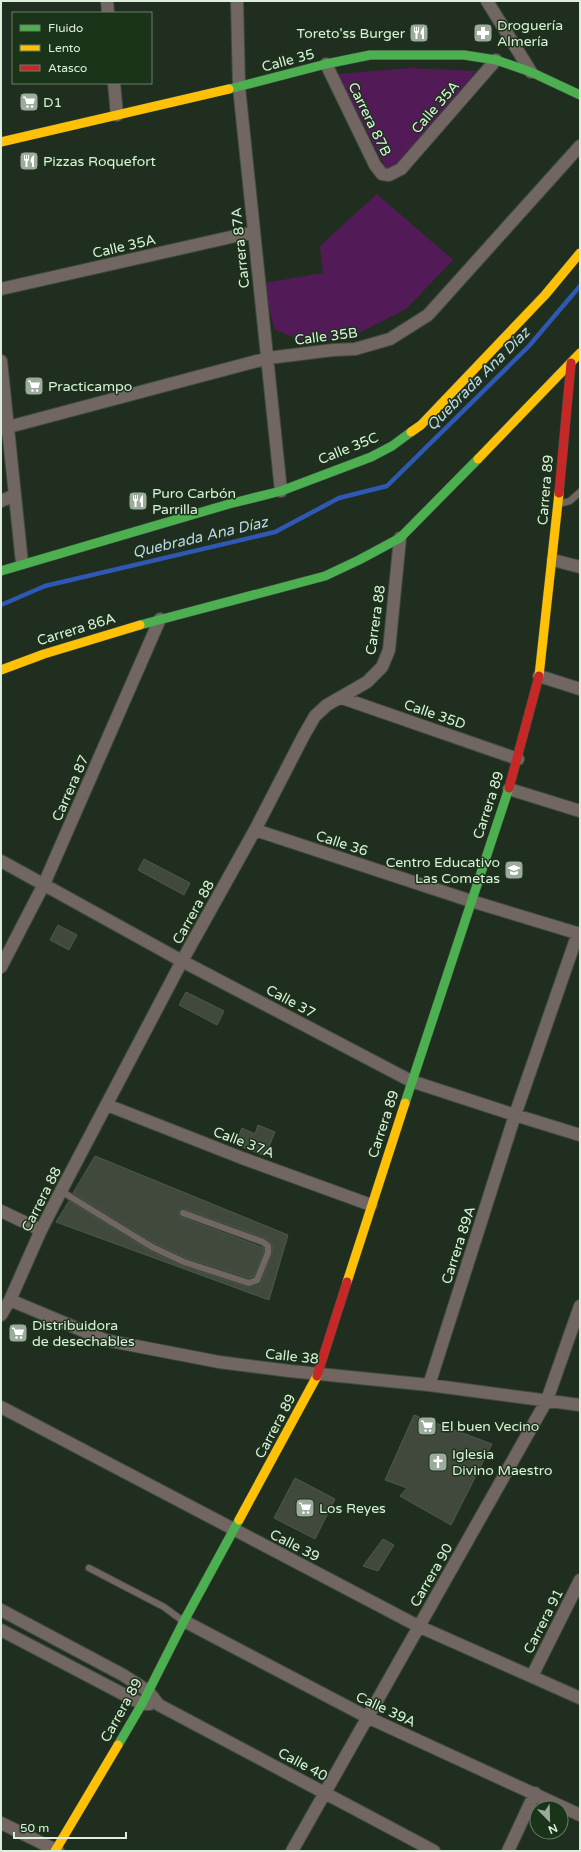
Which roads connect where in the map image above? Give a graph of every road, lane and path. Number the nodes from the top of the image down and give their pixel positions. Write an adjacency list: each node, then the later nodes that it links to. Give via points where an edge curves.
1 (107, 1): 4 (street)
2 (237, 1): 9 (street, Carrera 87A)
3 (487, 1): 7 (street)
4 (108, 12)
5 (496, 60): 6 (street, Calle 35, via 464,55 396,54); 7 (street, Calle 35); 14 (street, Calle 35A)
6 (326, 64): 9 (street, Calle 35); 14 (street, Carrera 87B, via 375,165 382,174)
7 (531, 72): 10 (street, Calle 35)
8 (114, 84): 11 (street)
9 (239, 87): 11 (street, Calle 35); 15 (street, Carrera 87A)
10 (580, 95)
11 (117, 115): 12 (street, Calle 35)
12 (1, 142)
13 (580, 146): 19 (street, Calle 35B, via 428,315 390,339 374,344 355,349)
14 (396, 173)
15 (253, 232): 17 (street, Calle 35A); 19 (street, Carrera 87A)
16 (580, 253): 23 (street, Calle 35C, via 545,295 421,425 371,458)
17 (1, 288)
18 (580, 353): 21 (street)
19 (268, 358): 22 (street, Calle 35B); 23 (street, Carrera 87A)
20 (1, 361): 22 (street)
21 (571, 362): 27 (street, Carrera 89); 28 (street)
22 (4, 428): 25 (street)
23 (281, 491): 30 (street, Calle 35C)
24 (580, 492): 27 (lane, via 570,501)
25 (15, 495): 26 (street); 30 (street)
26 (1, 501)
27 (558, 504): 29 (street, Carrera 89)
28 (400, 538): 33 (street, via 325,576); 37 (street, Carrera 88, via 389,650 382,667 367,682)
29 (553, 560): 31 (street); 35 (street, Carrera 89)
30 (22, 563): 32 (street)
31 (580, 568)
32 (1, 571)
33 (160, 619): 34 (street, Carrera 86A, via 44,654); 43 (street, Carrera 87)
34 (1, 670)
35 (539, 676): 36 (street); 38 (street, Carrera 89)
36 (580, 689)
37 (342, 698): 38 (street, Calle 35D); 41 (street, Carrera 88, via 326,705 315,716)
38 (518, 759): 39 (street, Carrera 89)
39 (509, 790): 40 (street); 44 (street, Carrera 89)
40 (580, 811)
41 (255, 830): 44 (street, Calle 36); 46 (street, Carrera 88)
42 (1, 861): 43 (street, Calle 37)
43 (44, 884): 46 (street, Calle 37); 47 (street, Carrera 87)
44 (471, 901): 45 (street, Calle 36); 48 (street, Carrera 89)
45 (579, 934): 50 (street, Carrera 89A)
46 (182, 961): 48 (street, Calle 37); 49 (street, Carrera 88)
47 (1, 967)
48 (411, 1081): 50 (street, Calle 37); 53 (street, Carrera 89)
49 (107, 1105): 52 (street, Carrera 88); 53 (street, Calle 37A)
50 (515, 1115): 51 (street, Calle 37); 61 (street, Carrera 89A)
51 (580, 1135)
52 (61, 1191): 55 (lane, via 152,1247 184,1262 249,1283 257,1280 268,1253 268,1246); 56 (street, Carrera 88)
53 (371, 1205): 60 (street, Carrera 89)
54 (1, 1211): 56 (street)
55 (183, 1213)
56 (41, 1230): 57 (street, Carrera 88)
57 (10, 1300): 59 (street, Carrera 88); 60 (street, Calle 38, via 105,1340 219,1362)
58 (580, 1306): 62 (street, Carrera 90)
59 (1, 1314)
60 (318, 1374): 61 (street, Calle 38); 65 (street, Carrera 89)
61 (429, 1385): 62 (street, Calle 38)
62 (547, 1400): 63 (street, Calle 38); 70 (street, Carrera 90)
63 (580, 1405)
64 (1, 1407): 65 (street, Calle 39)
65 (234, 1531): 69 (street, Carrera 89); 70 (street, Calle 39)
66 (89, 1568): 69 (lane, via 164,1607)
67 (580, 1580): 72 (street, Carrera 91)
68 (1, 1610): 73 (street, Calle 40, via 123,1675)
69 (184, 1621): 73 (street, Carrera 89); 77 (street, Calle 39A)
70 (418, 1626): 72 (street, Calle 39); 77 (street, Carrera 90)
71 (1, 1630): 75 (street, Calle 40)
72 (532, 1676): 74 (street, Calle 39)
73 (148, 1692): 75 (street, Carrera 89); 76 (street, Calle 40)
74 (580, 1698)
75 (142, 1704): 76 (street, Calle 40); 82 (street, Carrera 89)
76 (159, 1705): 78 (street, Calle 40)
77 (366, 1717): 78 (street, Carrera 90); 79 (street, Calle 39A)
78 (324, 1792): 83 (street, Carrera 90); 84 (street, Calle 40)
79 (535, 1793): 80 (street, Calle 39A); 85 (street)
80 (580, 1815)
81 (1, 1823): 82 (street)
82 (56, 1851)
83 (292, 1851)
84 (434, 1851)
85 (508, 1851)

